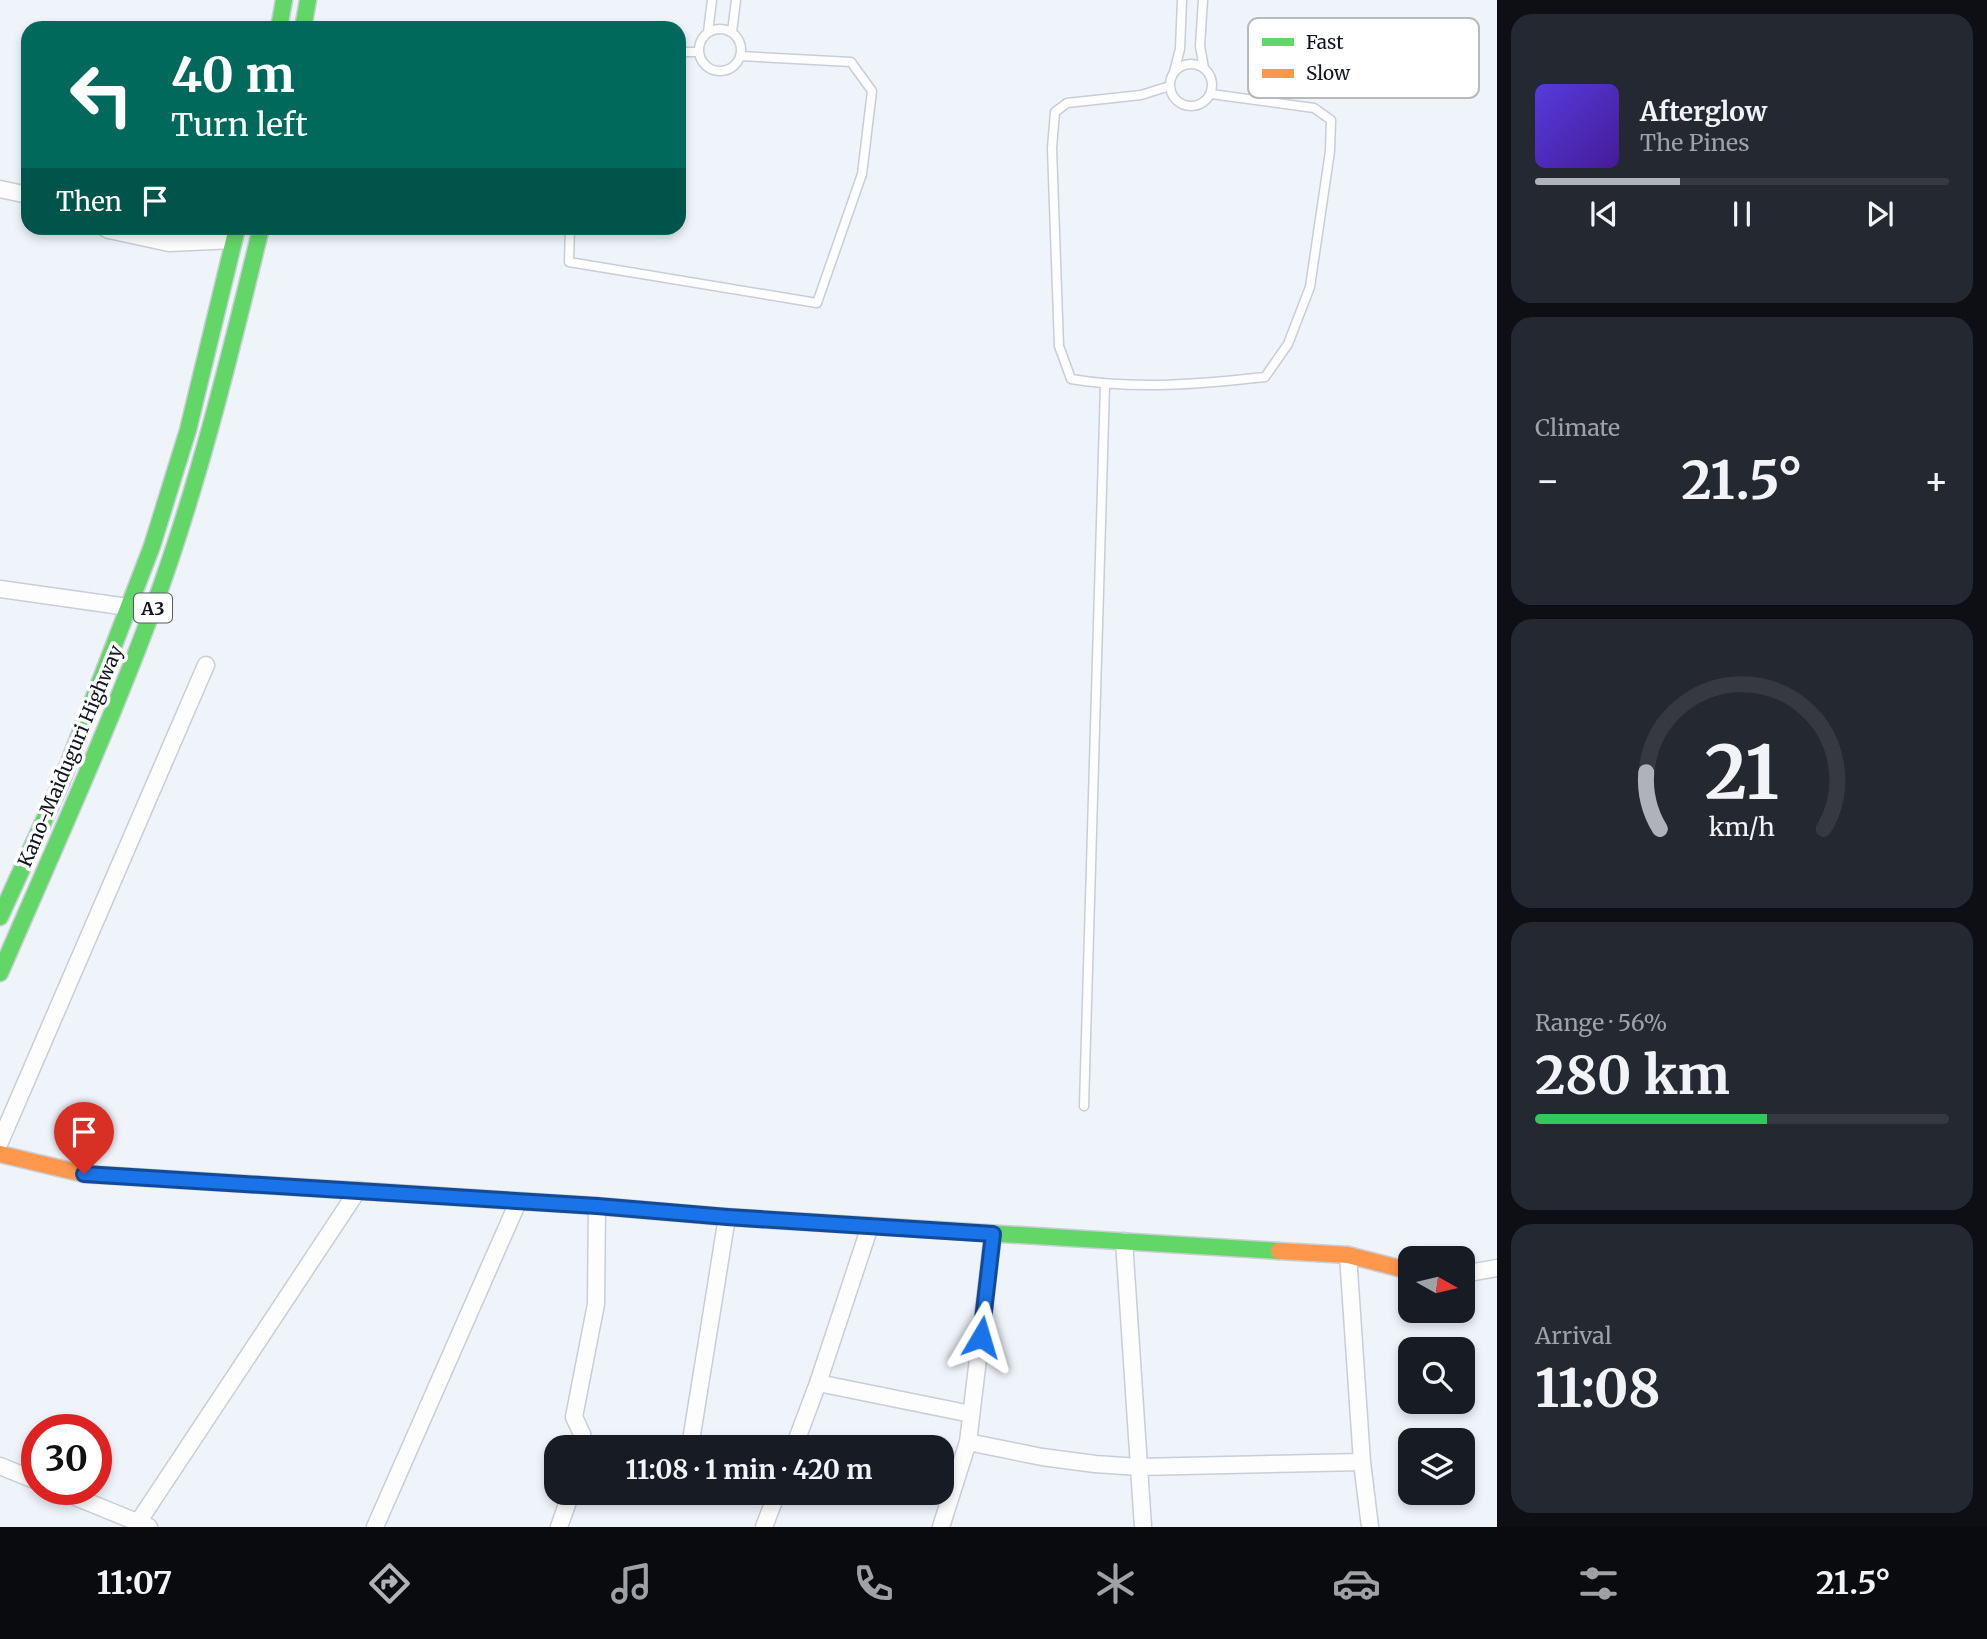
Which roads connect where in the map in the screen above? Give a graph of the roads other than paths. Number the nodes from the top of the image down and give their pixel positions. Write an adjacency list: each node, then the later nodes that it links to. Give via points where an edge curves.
1 (284, 0): 7 (main road)
2 (308, 0): 8 (main road)
3 (712, 0): 9 (lane)
4 (736, 0): 10 (lane)
5 (1182, 0): 15 (lane)
6 (1203, 0): 14 (lane, via 1200,46)
7 (280, 21)
8 (304, 21)
9 (708, 32): 10 (lane, via 725,29); 12 (lane)
10 (732, 33): 13 (lane, via 740,43)
11 (686, 52): 12 (lane)
12 (699, 52): 13 (lane, via 705,64 718,71 732,67)
13 (740, 56): 24 (lane, via 851,62 872,91 862,174 817,303 569,262)
14 (1204, 68): 15 (lane, via 1188,64); 17 (lane, via 1212,79)
15 (1174, 72): 16 (lane)
16 (1170, 86): 17 (lane, via 1175,100 1187,107 1202,104); 25 (lane, via 1141,95 1067,103 1055,112 1052,148 1059,346 1071,379)
17 (1211, 94): 25 (lane, via 1314,108 1331,120 1310,287 1287,344 1265,377 1191,385)
18 (0, 188): 19 (street)
19 (21, 192)
20 (132, 235): 21 (street, via 169,243)
21 (228, 235)
22 (235, 235): 27 (main road, Kano-Maiduguri Highway / A3, via 188,430)
23 (259, 235): 30 (main road, Kano-Maiduguri Highway / A3, via 209,436 173,552 81,790)
24 (570, 235)
25 (1105, 385): 31 (lane)
26 (0, 589): 27 (street)
27 (128, 607): 29 (main road, Kano-Maiduguri Highway / A3, via 61,783)
28 (206, 665): 32 (street)
29 (0, 917)
30 (0, 973)
31 (1084, 1106)
32 (0, 1142)
33 (0, 1154): 34 (main road, via 84,1174)
34 (358, 1190): 35 (main road); 58 (street)
35 (519, 1202): 36 (main road); 59 (street)
36 (597, 1206): 37 (main road); 47 (street, via 596,1304 574,1417)
37 (727, 1217): 38 (main road); 48 (street)
38 (870, 1226): 39 (main road); 45 (street)
39 (993, 1234): 40 (main road); 46 (street)
40 (1124, 1241): 41 (main road); 53 (street)
41 (1348, 1255): 42 (main road); 51 (street)
42 (1398, 1267)
43 (1497, 1268): 44 (street)
44 (1475, 1272)
45 (818, 1383): 46 (street); 49 (street)
46 (971, 1414): 50 (street)
47 (582, 1435)
48 (692, 1435)
49 (798, 1435)
50 (968, 1442): 53 (street, via 1042,1457); 62 (street)
51 (1362, 1462): 53 (street); 64 (street)
52 (0, 1466): 54 (street)
53 (1139, 1467): 63 (street)
54 (21, 1475)
55 (93, 1505): 58 (street)
56 (567, 1505): 60 (street)
57 (772, 1505): 61 (street)
58 (141, 1526)
59 (375, 1527)
60 (559, 1527)
61 (764, 1527)
62 (941, 1527)
63 (1143, 1527)
64 (1370, 1527)

